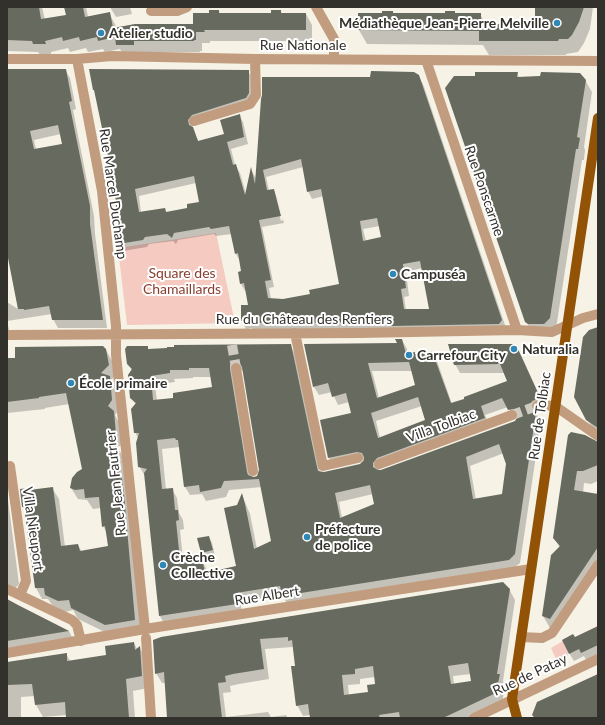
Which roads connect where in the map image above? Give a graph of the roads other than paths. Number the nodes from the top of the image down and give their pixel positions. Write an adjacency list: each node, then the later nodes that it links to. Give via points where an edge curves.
1 (187, 7): 3 (street, via 177,11)
2 (316, 7): 7 (street, via 334,39)
3 (151, 11)
4 (77, 58): 5 (street, Rue Nationale); 6 (street, Rue Nationale, via 112,56); 19 (street, Rue Marcel Duchamp, via 102,191)
5 (7, 59)
6 (256, 59): 7 (street, Rue Nationale); 11 (street, via 256,95 250,104)
7 (334, 59): 8 (street, Rue Nationale)
8 (426, 60): 9 (street, Rue Nationale); 15 (street, Rue Ponscarme)
9 (598, 61)
10 (598, 118): 12 (main road, Rue de Tolbiac)
11 (194, 121)
12 (596, 145): 14 (main road, Rue de Tolbiac)
13 (598, 314): 14 (street, Rue du Château des Rentiers)
14 (567, 325): 15 (street, Rue du Château des Rentiers, via 552,332); 23 (main road, Rue de Tolbiac)
15 (517, 330): 16 (street, Rue du Château des Rentiers)
16 (295, 333): 17 (street, Rue du Château des Rentiers); 26 (street, via 323,466)
17 (230, 334): 19 (street, Rue du Château des Rentiers); 20 (street)
18 (7, 335): 19 (street, Rue du Château des Rentiers)
19 (116, 335): 34 (street, Rue Jean Fautrier)
20 (232, 345)
21 (236, 368): 29 (street)
22 (537, 406): 23 (street)
23 (555, 406): 25 (street); 31 (main road, Rue de Tolbiac)
24 (512, 415): 27 (street, Villa Tolbiac)
25 (598, 436)
26 (358, 458)
27 (379, 464)
28 (10, 466): 33 (street, Villa Nieuport, via 26,581)
29 (253, 471)
30 (598, 565): 35 (street, via 549,636)
31 (531, 569): 34 (street, Rue Albert, via 298,606); 35 (main road, Rue de Tolbiac)
32 (7, 589): 33 (street)
33 (20, 595): 36 (street, via 72,620)
34 (146, 634): 36 (street, Rue Albert); 40 (street, Rue Jean Fautrier)
35 (521, 637): 39 (main road, Rue de Tolbiac)
36 (81, 641): 37 (street, Rue Albert)
37 (7, 653)
38 (598, 659): 39 (street, Rue de Patay)
39 (512, 699): 41 (street, Rue de Patay); 42 (main road, Rue de Tolbiac)
40 (151, 718)
41 (474, 718)
42 (517, 718)

